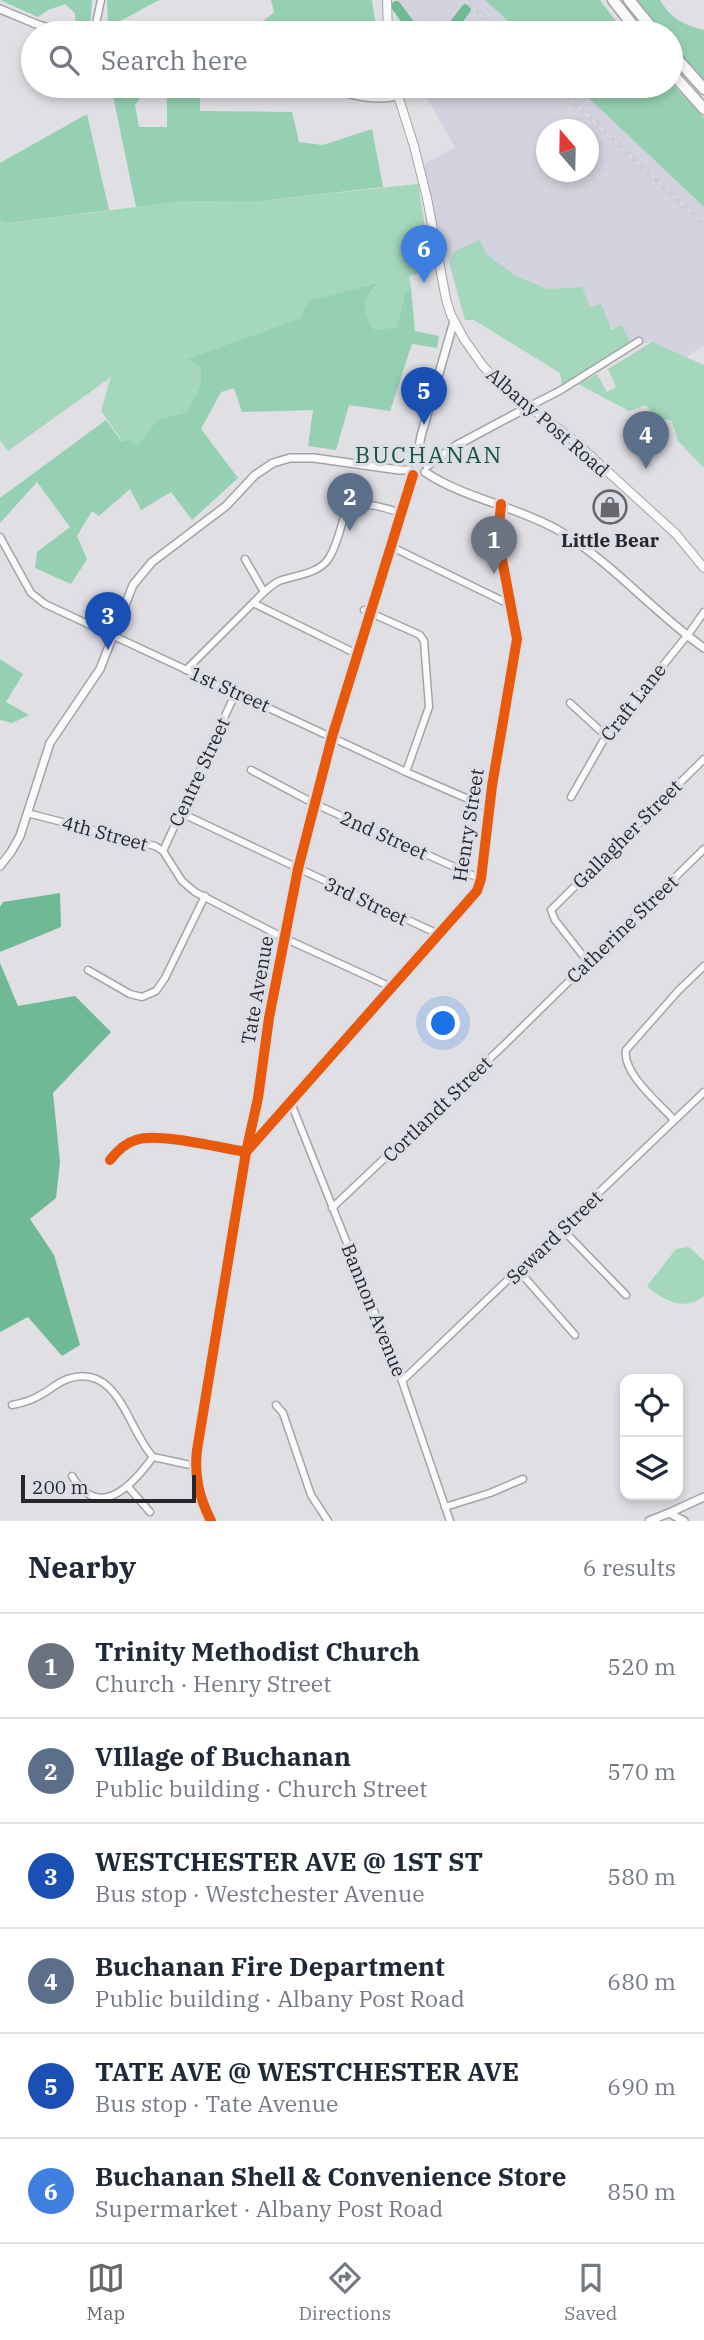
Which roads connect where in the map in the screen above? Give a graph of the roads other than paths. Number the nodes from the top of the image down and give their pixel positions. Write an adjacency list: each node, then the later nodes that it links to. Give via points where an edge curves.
1 (101, 0): 7 (street)
2 (387, 0): 8 (main road)
3 (613, 0): 9 (highway)
4 (629, 0): 10 (highway)
5 (0, 9): 6 (street)
6 (29, 21)
7 (97, 21)
8 (388, 21)
9 (630, 21)
10 (646, 21)
11 (683, 65): 13 (highway)
12 (683, 85): 17 (highway)
13 (704, 89)
14 (361, 98): 15 (street)
15 (381, 98)
16 (399, 98): 18 (main road, Albany Post Road)
17 (704, 109)
18 (454, 321): 20 (main road, Albany Post Road, via 483,366); 21 (street)
19 (639, 341): 20 (street)
20 (528, 407): 22 (street, via 457,445); 29 (main road, Albany Post Road, via 572,439 676,534)
21 (417, 458): 22 (street, via 424,460); 23 (street, via 410,462)
22 (426, 469): 23 (street, via 420,476); 24 (street, via 440,482)
23 (411, 472): 25 (street, Tate Avenue); 36 (street, via 301,457 267,467 140,575)
24 (501, 504): 32 (street, Henry Street, via 498,538); 35 (street, via 561,532)
25 (401, 513): 27 (street, Tate Avenue); 30 (street, via 351,506 325,563)
26 (0, 537): 36 (street, 1st Street, via 36,598)
27 (392, 547): 32 (street); 33 (street, Tate Avenue)
28 (245, 559): 30 (street)
29 (704, 568)
30 (264, 592): 31 (street)
31 (253, 603): 38 (street); 39 (street)
32 (511, 605): 49 (street, Henry Street, via 517,639)
33 (368, 611): 38 (street, Tate Avenue); 46 (street, via 423,638 429,707)
34 (704, 612): 35 (street, Craft Lane)
35 (687, 635): 37 (street); 42 (street, Craft Lane)
36 (113, 636): 39 (street, 1st Street); 50 (street, via 100,669 50,743)
37 (704, 648)
38 (357, 654): 43 (street, Tate Avenue)
39 (186, 670): 40 (street, 1st Street)
40 (236, 692): 43 (street, 1st Street); 51 (street, Centre Street)
41 (570, 703): 42 (street)
42 (606, 736): 47 (street, Craft Lane)
43 (332, 737): 46 (street, 1st Street); 48 (street, Tate Avenue)
44 (704, 759): 60 (street, Gallagher Street, via 552,909 555,920)
45 (251, 770): 48 (street, 2nd Street)
46 (406, 772): 49 (street, 1st Street)
47 (571, 797)
48 (315, 804): 55 (street, Tate Avenue); 56 (street, 2nd Street)
49 (489, 808): 56 (street, Henry Street)
50 (27, 813): 53 (street, 4th Street); 54 (street, via 20,836)
51 (181, 813): 53 (street, Centre Street); 55 (street, 3rd Street)
52 (704, 849): 60 (street, Catherine Street)
53 (163, 851): 57 (street, 4th Street, via 183,881)
54 (0, 866)
55 (298, 869): 58 (street, 3rd Street); 59 (street, Tate Avenue)
56 (481, 878): 58 (street, Henry Street, via 477,891)
57 (205, 896): 59 (street, 4th Street); 62 (street, via 156,991 142,997 130,994)
58 (439, 934): 63 (street, Henry Street)
59 (284, 938): 63 (street, 4th Street); 68 (street, Tate Avenue)
60 (588, 962): 64 (street, Catherine Street)
61 (704, 966): 67 (street, via 626,1050 633,1075)
62 (88, 970)
63 (391, 987): 66 (street, Henry Street)
64 (540, 1009): 70 (street, Cortlandt Street)
65 (704, 1092): 67 (street, Seward Street)
66 (291, 1102): 68 (street, Henry Street); 70 (street, Bannon Avenue)
67 (674, 1120): 71 (street, Seward Street)
68 (246, 1152): 69 (street, via 150,1137 127,1144); 79 (street, Tate Avenue)
69 (110, 1160)
70 (332, 1208): 75 (street, Bannon Avenue)
71 (562, 1228): 72 (street, Seward Street); 73 (street)
72 (519, 1271): 74 (street); 75 (street, Seward Street)
73 (626, 1295)
74 (575, 1335)
75 (402, 1381): 84 (street, Bannon Avenue)
76 (12, 1405): 78 (street, via 41,1395 64,1380 93,1378 117,1396)
77 (276, 1405): 88 (street, via 283,1413 314,1502)
78 (153, 1457): 79 (street); 82 (street)
79 (195, 1466): 87 (street, Tate Avenue, via 199,1494)
80 (72, 1476): 82 (street, via 83,1492 98,1501 112,1499)
81 (523, 1479): 84 (street)
82 (129, 1488): 85 (street)
83 (704, 1497): 86 (street)
84 (445, 1507): 89 (street, Bannon Avenue)
85 (150, 1512)
86 (669, 1513): 90 (street); 91 (street)
87 (211, 1521)
88 (328, 1521)
89 (450, 1521)
90 (649, 1521)
91 (684, 1521)

